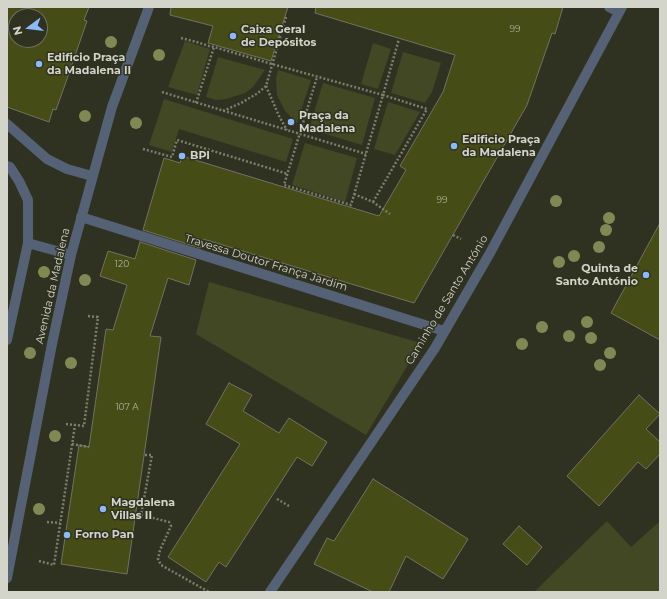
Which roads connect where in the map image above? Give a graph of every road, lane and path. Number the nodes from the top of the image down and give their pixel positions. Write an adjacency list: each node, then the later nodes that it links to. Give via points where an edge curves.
1 (149, 7): 22 (street, Avenida da Madalena, via 112,108)
2 (609, 7): 3 (street)
3 (620, 10): 32 (street, Caminho de Santo António, via 490,253)
4 (286, 18): 8 (path)
5 (181, 38): 7 (path)
6 (399, 39): 12 (path)
7 (214, 47): 8 (path); 13 (path)
8 (272, 64): 9 (path); 10 (path)
9 (317, 77): 12 (path); 17 (path)
10 (266, 86): 14 (path, via 241,103); 16 (path, via 278,116)
11 (162, 92): 13 (path)
12 (383, 95): 19 (path); 24 (path, via 427,110)
13 (196, 103): 14 (path)
14 (223, 111): 16 (path)
15 (7, 124): 22 (street, via 47,159 67,169)
16 (287, 130): 17 (path)
17 (300, 134): 19 (path); 21 (path)
18 (143, 149): 21 (path, via 172,157 177,140)
19 (366, 154): 23 (path)
20 (7, 166): 29 (street, via 20,181 28,200)
21 (288, 174): 23 (path, via 284,185 299,190 351,205)
22 (92, 176): 26 (street, Avenida da Madalena)
23 (354, 194): 24 (path)
24 (373, 202): 25 (path)
25 (390, 214)
26 (81, 217): 30 (street, Avenida da Madalena); 32 (street, Travessa Doutor França Jardim)
27 (453, 235): 28 (path)
28 (462, 239)
29 (28, 243): 30 (street); 33 (street)
30 (71, 255): 44 (street, Avenida da Madalena)
31 (87, 316): 35 (path, via 98,317 84,426)
32 (444, 331): 46 (street, Caminho de Santo António)
33 (7, 340)
34 (66, 424): 35 (path)
35 (75, 425): 36 (path)
36 (72, 444): 37 (path); 42 (path)
37 (89, 447)
38 (145, 455): 45 (path, via 152,454 141,515 168,522 171,526 158,559 161,565)
39 (277, 499): 40 (path)
40 (289, 506)
41 (47, 522): 42 (path)
42 (60, 524): 43 (path, via 54,565)
43 (39, 561)
44 (7, 578)
45 (209, 592)
46 (270, 592)

